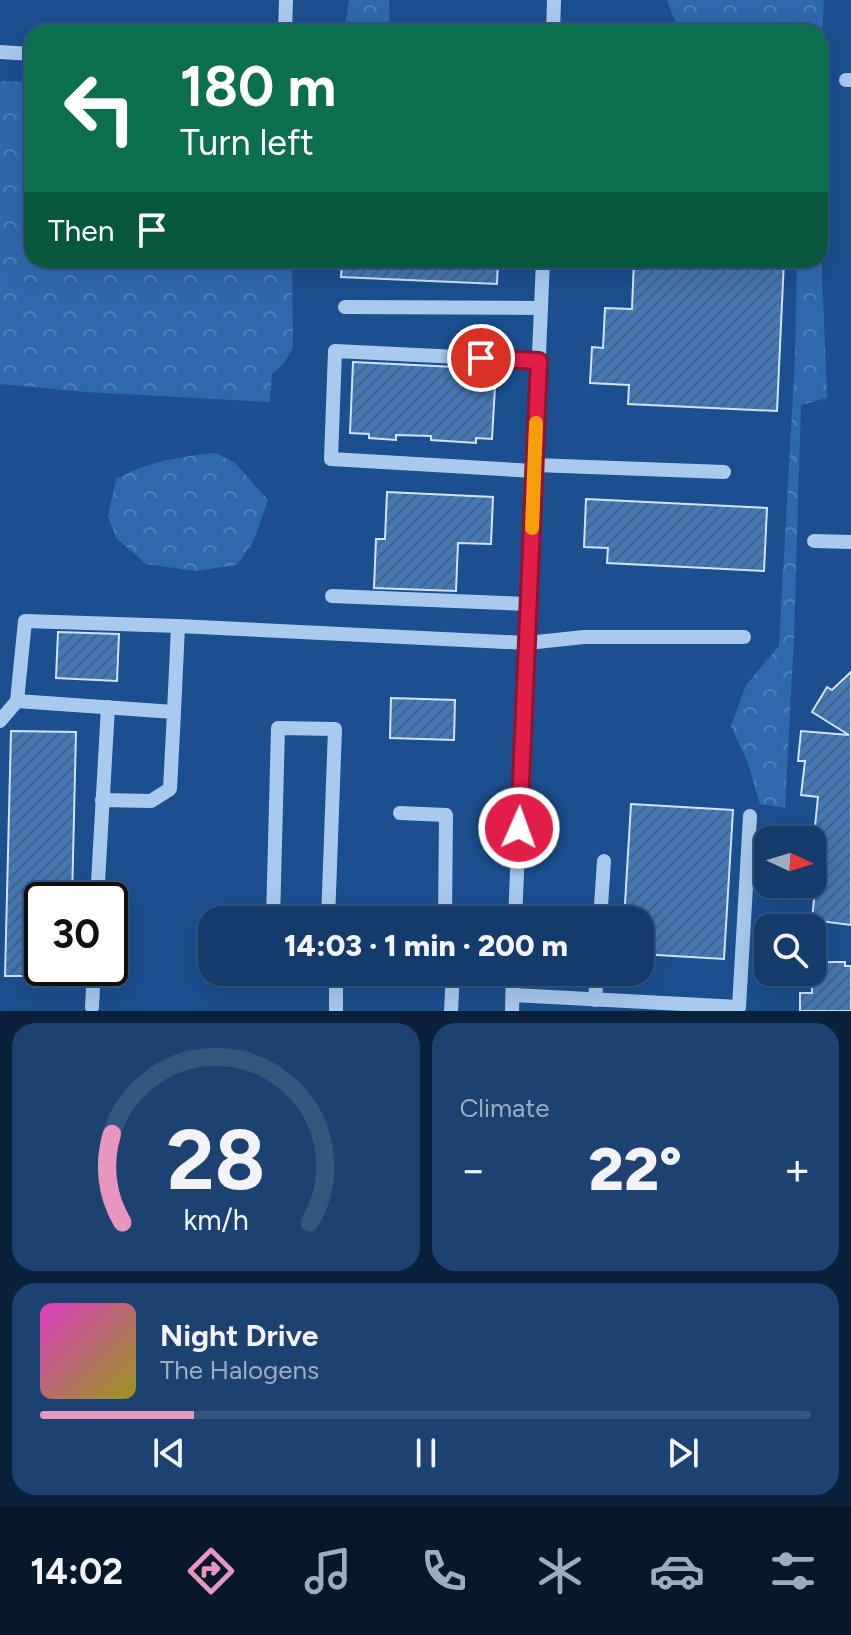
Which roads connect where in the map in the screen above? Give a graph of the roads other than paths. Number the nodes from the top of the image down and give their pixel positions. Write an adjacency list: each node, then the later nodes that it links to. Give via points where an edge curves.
1 (286, 0): 3 (street)
2 (554, 0): 4 (street)
3 (285, 24)
4 (553, 24)
5 (0, 52): 6 (street)
6 (24, 54)
7 (543, 268): 9 (street)
8 (345, 307): 9 (street)
9 (541, 308): 10 (street)
10 (539, 361): 11 (street); 11 (street, via 335,351 331,459)
11 (534, 468): 12 (street); 16 (street)
12 (724, 472)
13 (814, 541): 14 (street)
14 (851, 542)
15 (332, 596): 16 (street)
16 (529, 604): 19 (street)
17 (178, 626): 19 (street); 20 (street, via 25,621); 22 (street)
18 (744, 637): 19 (street, via 584,637)
19 (527, 643): 32 (street)
20 (17, 701): 21 (street); 23 (street)
21 (108, 707): 22 (street); 24 (street)
22 (174, 712): 24 (street, via 170,789 151,801)
23 (0, 721)
24 (102, 800): 28 (street)
25 (400, 813): 31 (street, via 446,815)
26 (750, 816): 40 (street, via 739,1007)
27 (604, 861): 33 (street)
28 (98, 882)
29 (273, 906): 30 (street, via 278,728 335,729)
30 (329, 906)
31 (445, 906)
32 (516, 906)
33 (601, 906)
34 (93, 986): 41 (street)
35 (336, 986): 42 (street)
36 (452, 986): 43 (street)
37 (513, 986): 39 (street)
38 (596, 986): 40 (street)
39 (513, 995): 40 (street); 44 (street)
40 (595, 1000)
41 (92, 1007)
42 (336, 1011)
43 (451, 1011)
44 (512, 1011)

